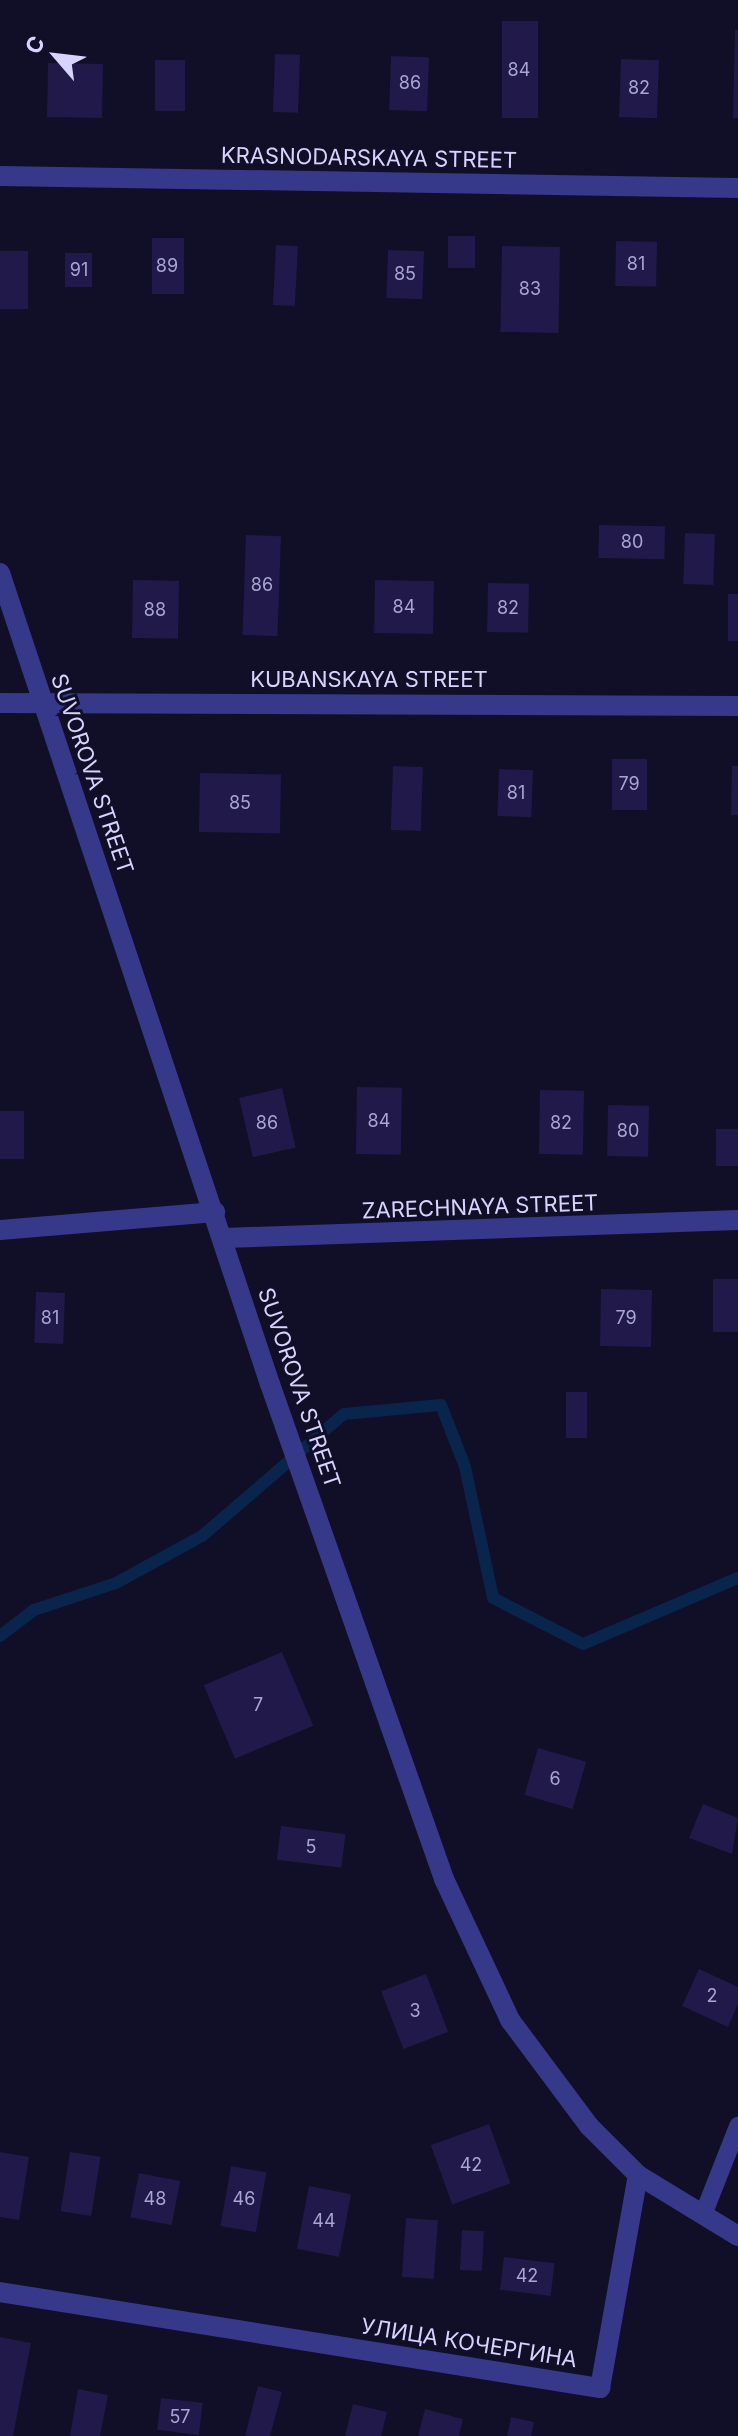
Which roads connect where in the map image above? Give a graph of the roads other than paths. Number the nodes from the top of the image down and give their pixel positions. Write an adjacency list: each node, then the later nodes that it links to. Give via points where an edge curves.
1 (0, 176): 2 (street, KRASNODARSKAYA STREET)
2 (738, 188)
3 (0, 573): 5 (street, SUVOROVA STREET)
4 (0, 703): 5 (street, KUBANSKAYA STREET)
5 (43, 703): 6 (street, KUBANSKAYA STREET); 7 (street, SUVOROVA STREET)
6 (738, 706)
7 (215, 1212): 9 (street); 10 (street, SUVOROVA STREET)
8 (738, 1220): 10 (street, ZARECHNAYA STREET)
9 (0, 1230)
10 (224, 1238): 12 (street, SUVOROVA STREET, via 444,1879 510,2020 589,2126)
11 (738, 2126): 13 (lane)
12 (638, 2175): 13 (street); 15 (street, УЛИЦА КОЧЕРГИНА, via 600,2388)
13 (703, 2215): 14 (street)
14 (738, 2236)
15 (0, 2292)

